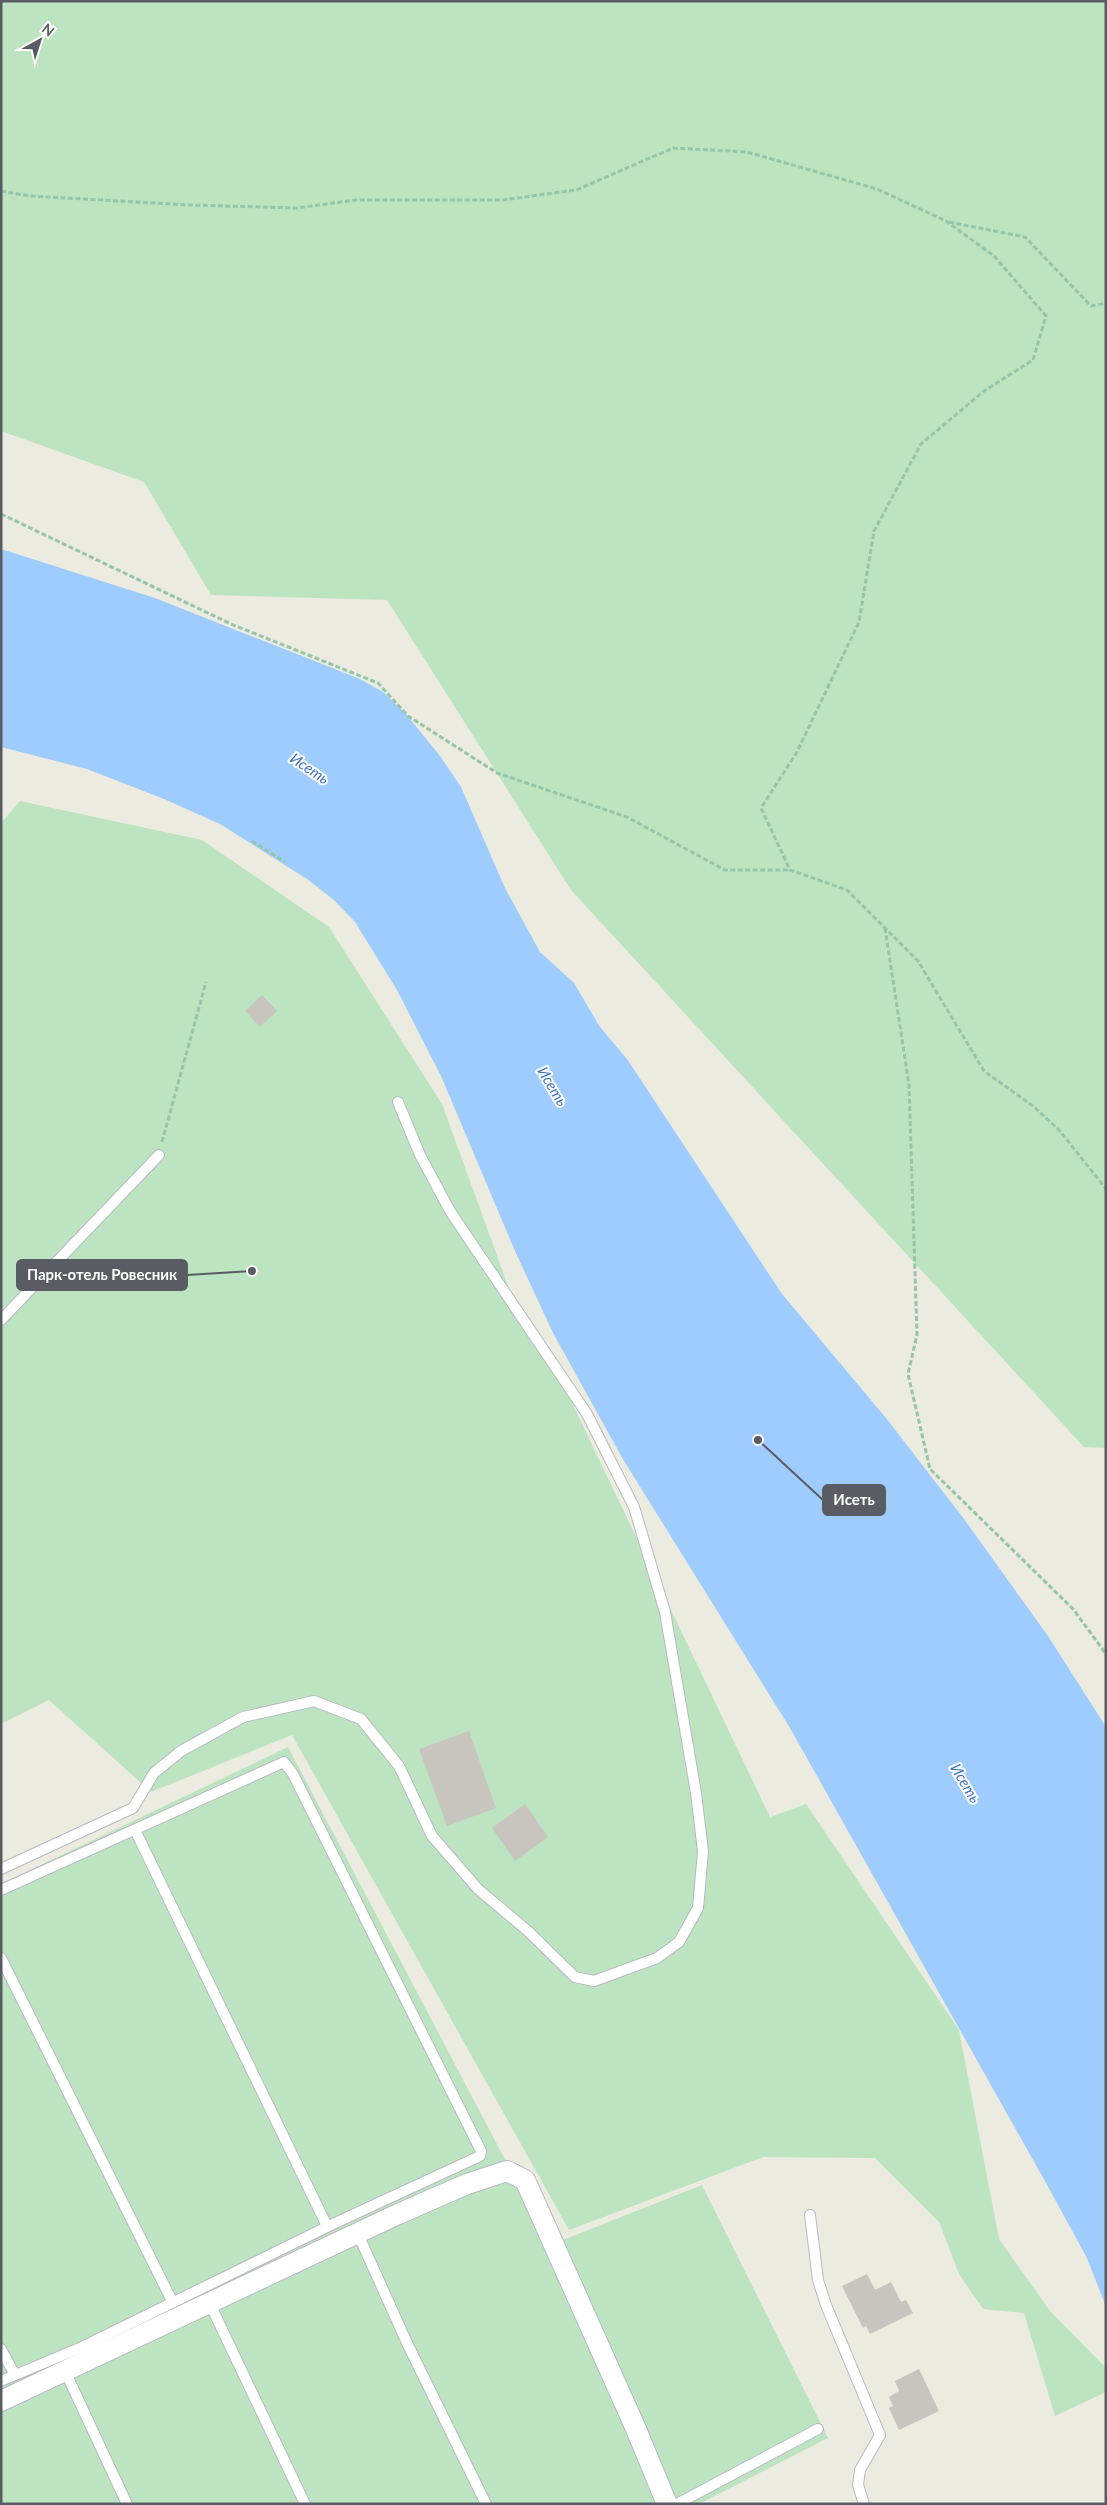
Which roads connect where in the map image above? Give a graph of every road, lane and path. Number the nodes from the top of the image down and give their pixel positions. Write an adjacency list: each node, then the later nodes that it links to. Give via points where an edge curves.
1 (1, 191): 2 (path, via 30,196 190,206 297,208 356,200 503,200 576,190 672,148 748,152 877,189)
2 (946, 221): 3 (path, via 1025,237 1091,306); 7 (path, via 994,256 1046,316 1033,360 984,390 921,444 874,531 859,622 797,752 761,808)
3 (1106, 303)
4 (1, 514): 7 (path, via 230,624 378,683 408,716 497,774 628,816 726,870)
5 (252, 841): 6 (path)
6 (285, 862)
7 (790, 870): 8 (path, via 847,890)
8 (886, 928): 12 (path, via 918,961 984,1071 1060,1130); 14 (path, via 909,1084 917,1335 908,1374 930,1468 1073,1609)
9 (206, 982): 11 (path)
10 (398, 1102): 16 (lane, via 420,1155 450,1211 587,1414 634,1507 665,1612 696,1793 703,1851 698,1908 679,1942 657,1958 594,1981 575,1977 478,1889 432,1836 399,1766 361,1719 314,1701 244,1717 181,1751 154,1773 133,1808)
11 (159, 1155): 13 (lane)
12 (1106, 1189)
13 (1, 1320)
14 (1106, 1654)
15 (135, 1830): 17 (lane); 20 (lane); 20 (lane, via 284,1762 360,1906 480,2150 480,2156)
16 (1, 1869)
17 (1, 1890)
18 (1, 1958): 22 (lane)
19 (810, 2215): 35 (lane, via 820,2288 880,2435 860,2470 858,2485)
20 (327, 2226): 22 (lane)
21 (358, 2234): 23 (street); 32 (lane); 33 (street, via 467,2184 507,2170 525,2180)
22 (172, 2301): 26 (lane, via 82,2347)
23 (210, 2304): 25 (street, via 181,2314); 31 (lane)
24 (1, 2349): 26 (lane)
25 (65, 2372): 28 (street); 30 (lane)
26 (15, 2375): 27 (lane)
27 (1, 2381)
28 (1, 2401)
29 (818, 2428): 34 (lane)
30 (127, 2504)
31 (305, 2504)
32 (486, 2504)
33 (667, 2504)
34 (676, 2504)
35 (864, 2504)

